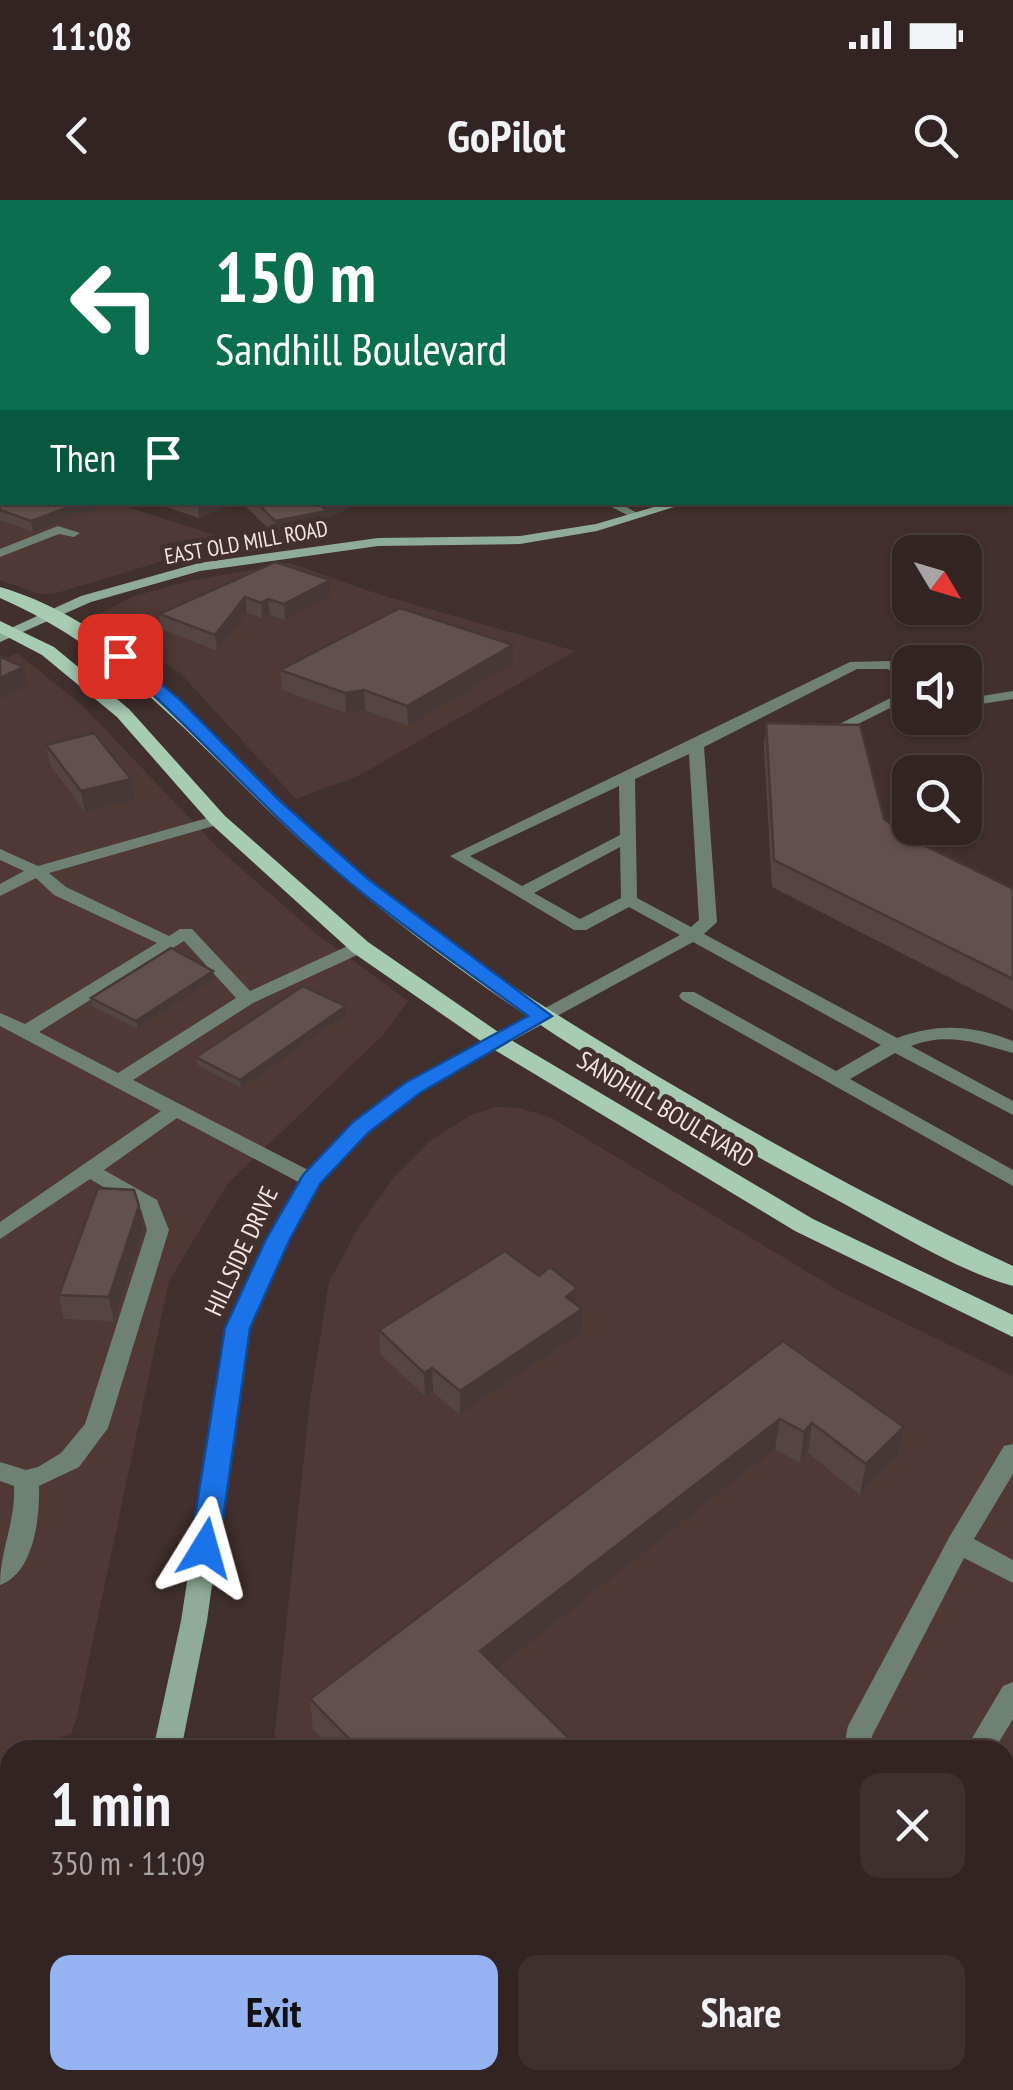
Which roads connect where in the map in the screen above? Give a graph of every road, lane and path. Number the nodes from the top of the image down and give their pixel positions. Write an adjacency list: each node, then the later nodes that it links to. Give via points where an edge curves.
1 (614, 505): 3 (lane)
2 (676, 505): 3 (street, EAST OLD MILL ROAD)
3 (638, 516): 7 (street, EAST OLD MILL ROAD, via 520,540 378,542 244,559 130,584)
4 (74, 533): 5 (lane, via 58,530)
5 (0, 552)
6 (0, 592): 7 (main road, SANDHILL BOULEVARD)
7 (50, 614): 8 (street, EAST OLD MILL ROAD); 30 (main road, SANDHILL BOULEVARD, via 120,656 350,873)
8 (4, 632): 18 (main road, SANDHILL BOULEVARD, via 48,651 123,713)
9 (892, 666): 16 (lane, via 855,666)
10 (1013, 695): 11 (lane)
11 (982, 700)
12 (982, 700): 14 (lane)
13 (892, 701): 15 (lane)
14 (1013, 713)
15 (825, 735)
16 (696, 745): 17 (lane); 25 (lane, via 708,922)
17 (627, 779): 19 (lane); 23 (lane, via 458,856)
18 (218, 820): 21 (lane); 27 (main road, SANDHILL BOULEVARD)
19 (628, 837): 23 (lane); 24 (lane)
20 (0, 854): 21 (lane)
21 (36, 871): 22 (lane); 26 (lane, via 60,891)
22 (0, 891)
23 (522, 892): 24 (lane, via 580,926)
24 (629, 900): 25 (lane)
25 (692, 936): 30 (lane); 34 (lane)
26 (168, 942): 29 (lane, via 186,934); 32 (lane)
27 (360, 947): 29 (lane); 33 (main road, SANDHILL BOULEVARD)
28 (688, 996): 36 (lane)
29 (247, 999): 37 (lane)
30 (542, 1016): 33 (street, HILLSIDE DRIVE); 44 (main road, SANDHILL BOULEVARD, via 796,1170)
31 (0, 1019): 32 (lane)
32 (25, 1032): 37 (lane)
33 (496, 1041): 42 (street, HILLSIDE DRIVE, via 399,1098); 45 (main road, SANDHILL BOULEVARD, via 804,1224)
34 (893, 1044): 35 (lane, via 955,1028); 36 (lane); 38 (lane)
35 (1013, 1047)
36 (836, 1080): 41 (lane)
37 (117, 1082): 39 (lane)
38 (1013, 1108)
39 (174, 1110): 40 (lane); 42 (lane)
40 (88, 1170): 43 (lane); 48 (lane, via 150,1205 158,1230 96,1428 70,1460)
41 (1013, 1179)
42 (311, 1180): 53 (street, HILLSIDE DRIVE, via 237,1328 194,1621)
43 (0, 1232)
44 (1013, 1277)
45 (1013, 1328)
46 (1013, 1453): 49 (lane)
47 (0, 1471): 48 (lane)
48 (26, 1480): 51 (lane, via 29,1514 14,1559)
49 (959, 1543): 50 (lane); 54 (lane)
50 (1013, 1572)
51 (0, 1574)
52 (1013, 1694): 55 (lane)
53 (169, 1740)
54 (858, 1740)
55 (985, 1740)

